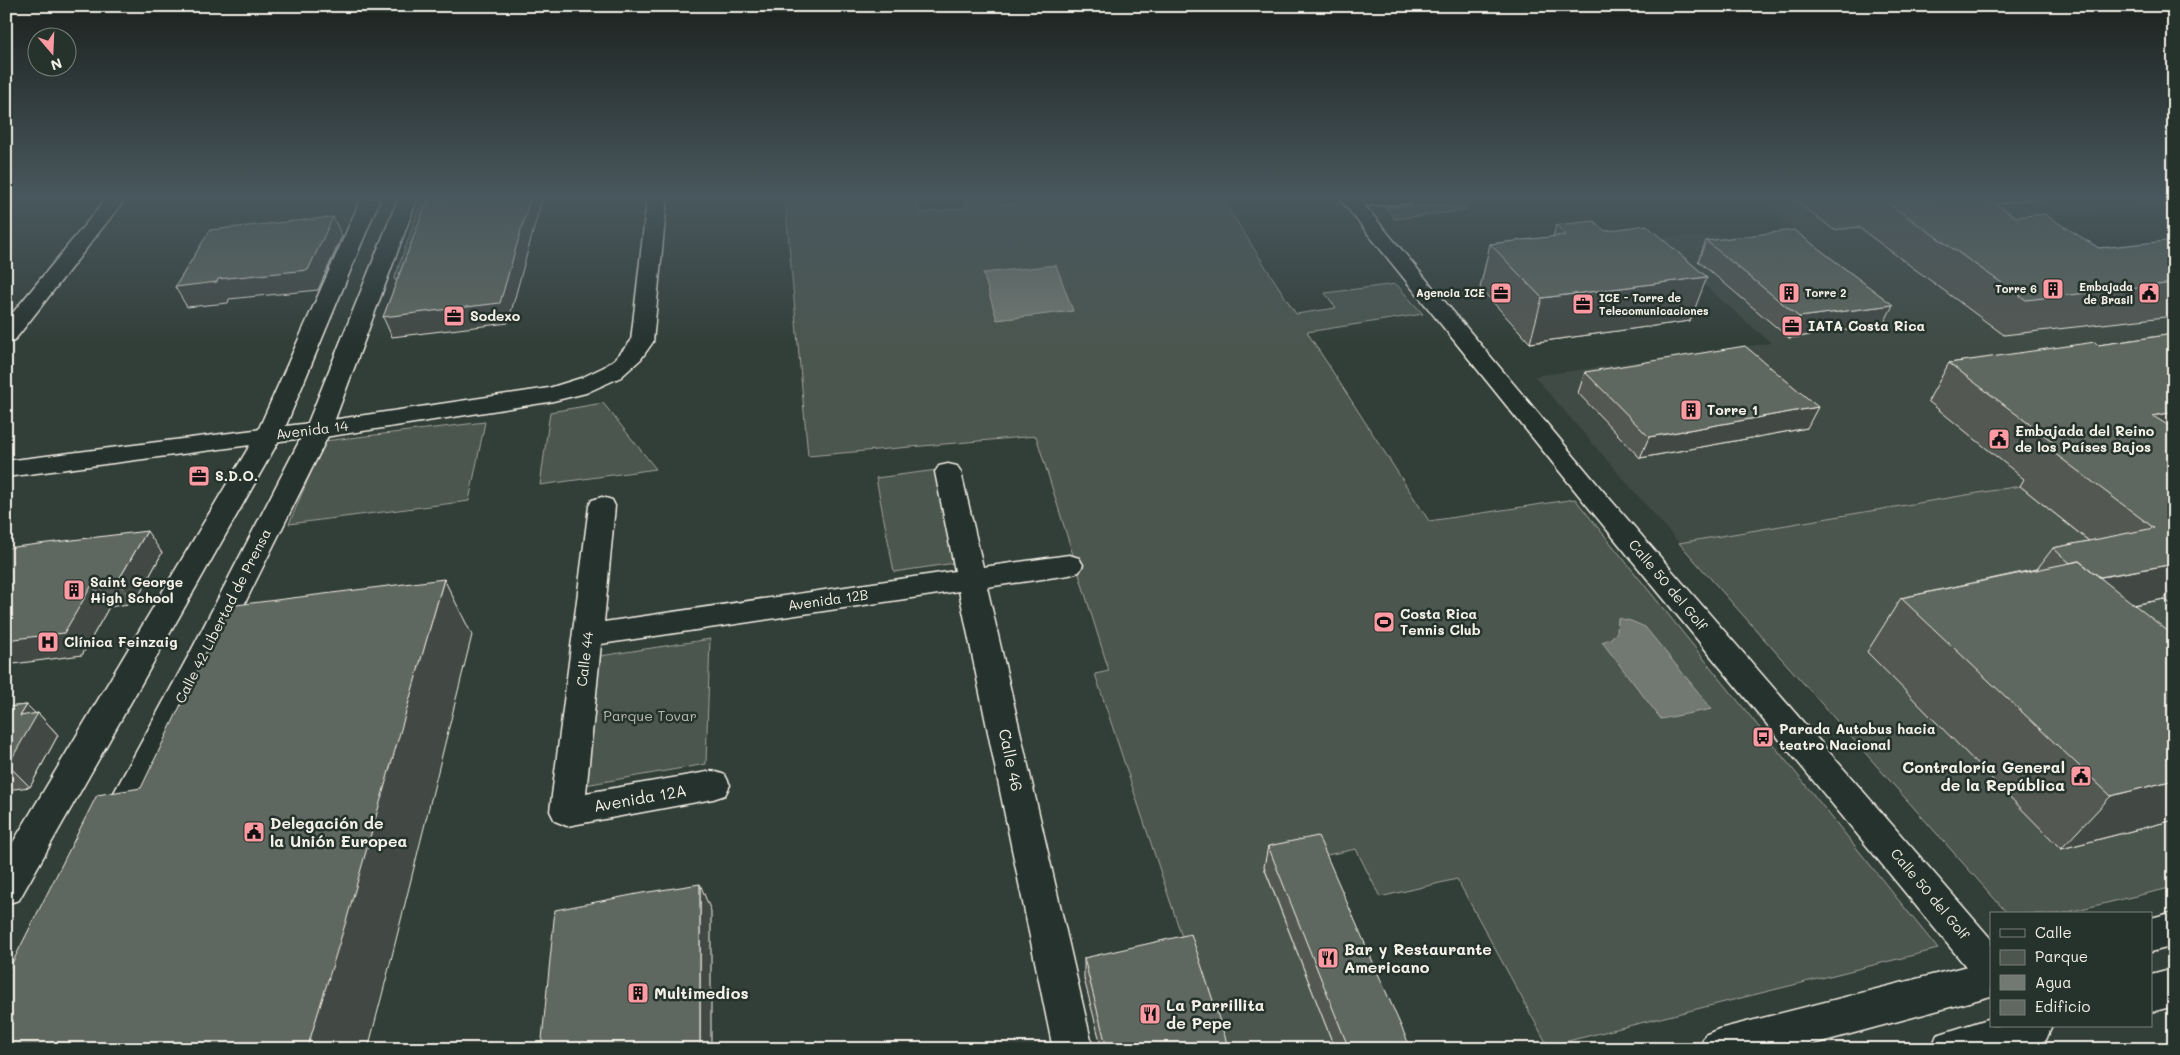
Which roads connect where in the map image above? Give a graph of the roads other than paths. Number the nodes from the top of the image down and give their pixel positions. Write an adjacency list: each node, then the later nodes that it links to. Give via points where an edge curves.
1 (76, 248): 6 (street)
2 (350, 248): 8 (street)
3 (389, 248): 7 (street, Calle 42 Libertad de Prensa)
4 (651, 248): 7 (street, Avenida 14, via 642,342 632,358 613,372 586,385 549,395)
5 (1390, 248): 21 (street, Calle 50 del Golf, via 1594,497)
6 (6, 336)
7 (318, 430): 8 (street, Avenida 14); 17 (street, Calle 42 Libertad de Prensa)
8 (269, 435): 9 (street, Avenida 14); 18 (street)
9 (6, 469)
10 (948, 472): 13 (street, Calle 46)
11 (602, 506): 14 (street, Calle 44)
12 (1069, 566): 13 (street, Avenida 12B)
13 (971, 579): 14 (street, Avenida 12B); 26 (street, Calle 46)
14 (588, 635): 16 (street, Calle 44)
15 (713, 785): 16 (street, Avenida 12A)
16 (566, 811)
17 (102, 846)
18 (6, 888)
19 (2174, 929): 20 (street)
20 (2152, 935)
21 (1990, 966)
22 (1990, 978): 27 (street)
23 (2174, 987): 24 (street)
24 (2152, 993)
25 (2025, 1028): 28 (street)
26 (1073, 1049)
27 (1719, 1049)
28 (1951, 1049)

